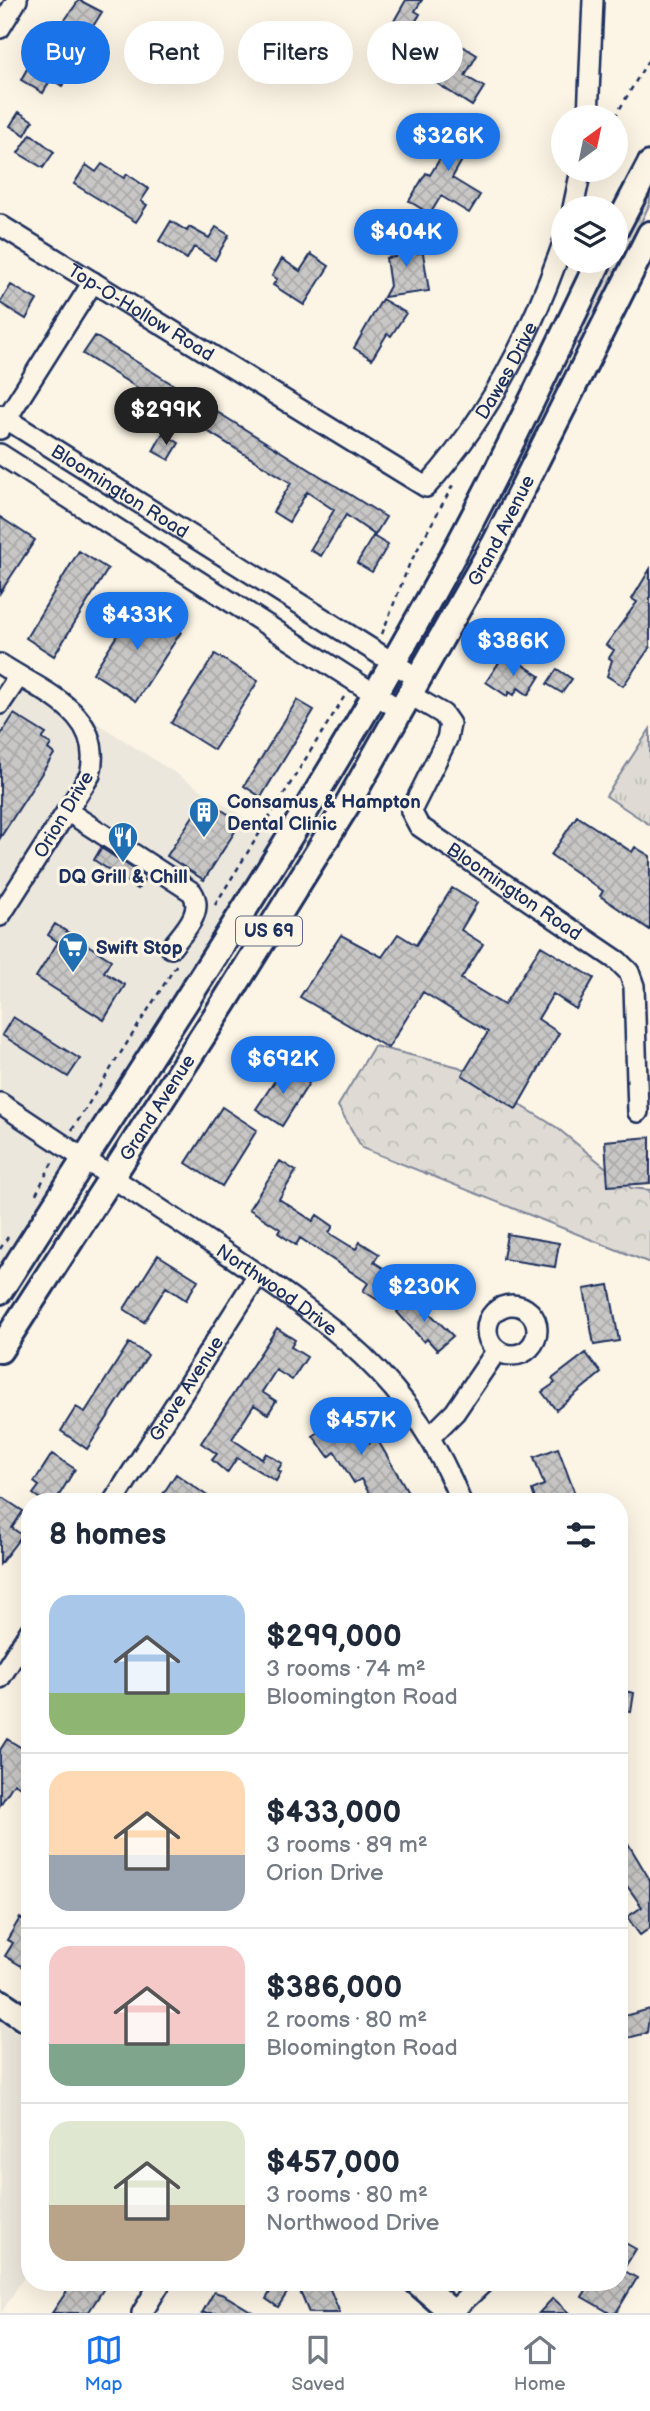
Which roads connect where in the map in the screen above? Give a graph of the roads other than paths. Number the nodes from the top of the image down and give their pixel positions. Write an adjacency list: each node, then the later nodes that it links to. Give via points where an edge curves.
1 (17, 0): 3 (street)
2 (593, 0): 4 (street)
3 (0, 28)
4 (589, 105)
5 (650, 164): 6 (main road)
6 (628, 206)
7 (0, 225): 11 (street, Top-O-Hollow Road)
8 (650, 234): 13 (main road, Grand Avenue / US 69)
9 (551, 273): 16 (street, Dawes Drive, via 491,398 454,456)
10 (593, 273): 12 (main road, Grand Avenue / US 69)
11 (93, 282): 14 (street); 16 (street, Top-O-Hollow Road)
12 (552, 358): 13 (street); 17 (main road, Grand Avenue / US 69)
13 (582, 372): 21 (main road, Grand Avenue / US 69, via 492,550)
14 (2, 421): 17 (street, Bloomington Road)
15 (0, 454): 20 (street, Bloomington Road)
16 (426, 487)
17 (393, 663): 20 (main road, Grand Avenue / US 69); 21 (street, Bloomington Road)
18 (0, 664): 19 (street, Orion Drive)
19 (19, 676): 22 (street); 23 (street, Orion Drive, via 70,710 85,723 93,740 90,775)
20 (374, 694): 21 (street, Bloomington Road); 28 (main road, Grand Avenue / US 69, via 264,878)
21 (409, 695): 27 (street, Bloomington Road, via 443,714 450,724 411,811 419,826 629,972 635,986); 29 (main road, Grand Avenue / US 69, via 225,1003)
22 (0, 705)
23 (67, 811): 24 (street, Orion Drive); 25 (street, via 192,892 197,910)
24 (0, 916)
25 (172, 948)
26 (0, 1103): 28 (street, Northwood Drive)
27 (638, 1112)
28 (84, 1159): 29 (street, Northwood Drive); 31 (main road, Grand Avenue / US 69)
29 (111, 1176): 30 (street, Northwood Drive); 32 (main road, Grand Avenue / US 69)
30 (258, 1275): 34 (street, Northwood Drive, via 342,1334 407,1402); 35 (street, Grove Avenue)
31 (0, 1291)
32 (0, 1350)
33 (497, 1350): 34 (street, via 455,1412)
34 (431, 1436): 36 (street, Northwood Drive)
35 (119, 1493)
36 (457, 1493)
37 (21, 1645): 38 (street)
38 (0, 1678)
39 (0, 2002): 40 (main road)
40 (21, 2016)
41 (155, 2291): 44 (street)
42 (427, 2291): 45 (main road)
43 (475, 2291): 45 (street)
44 (142, 2313)
45 (452, 2313)

